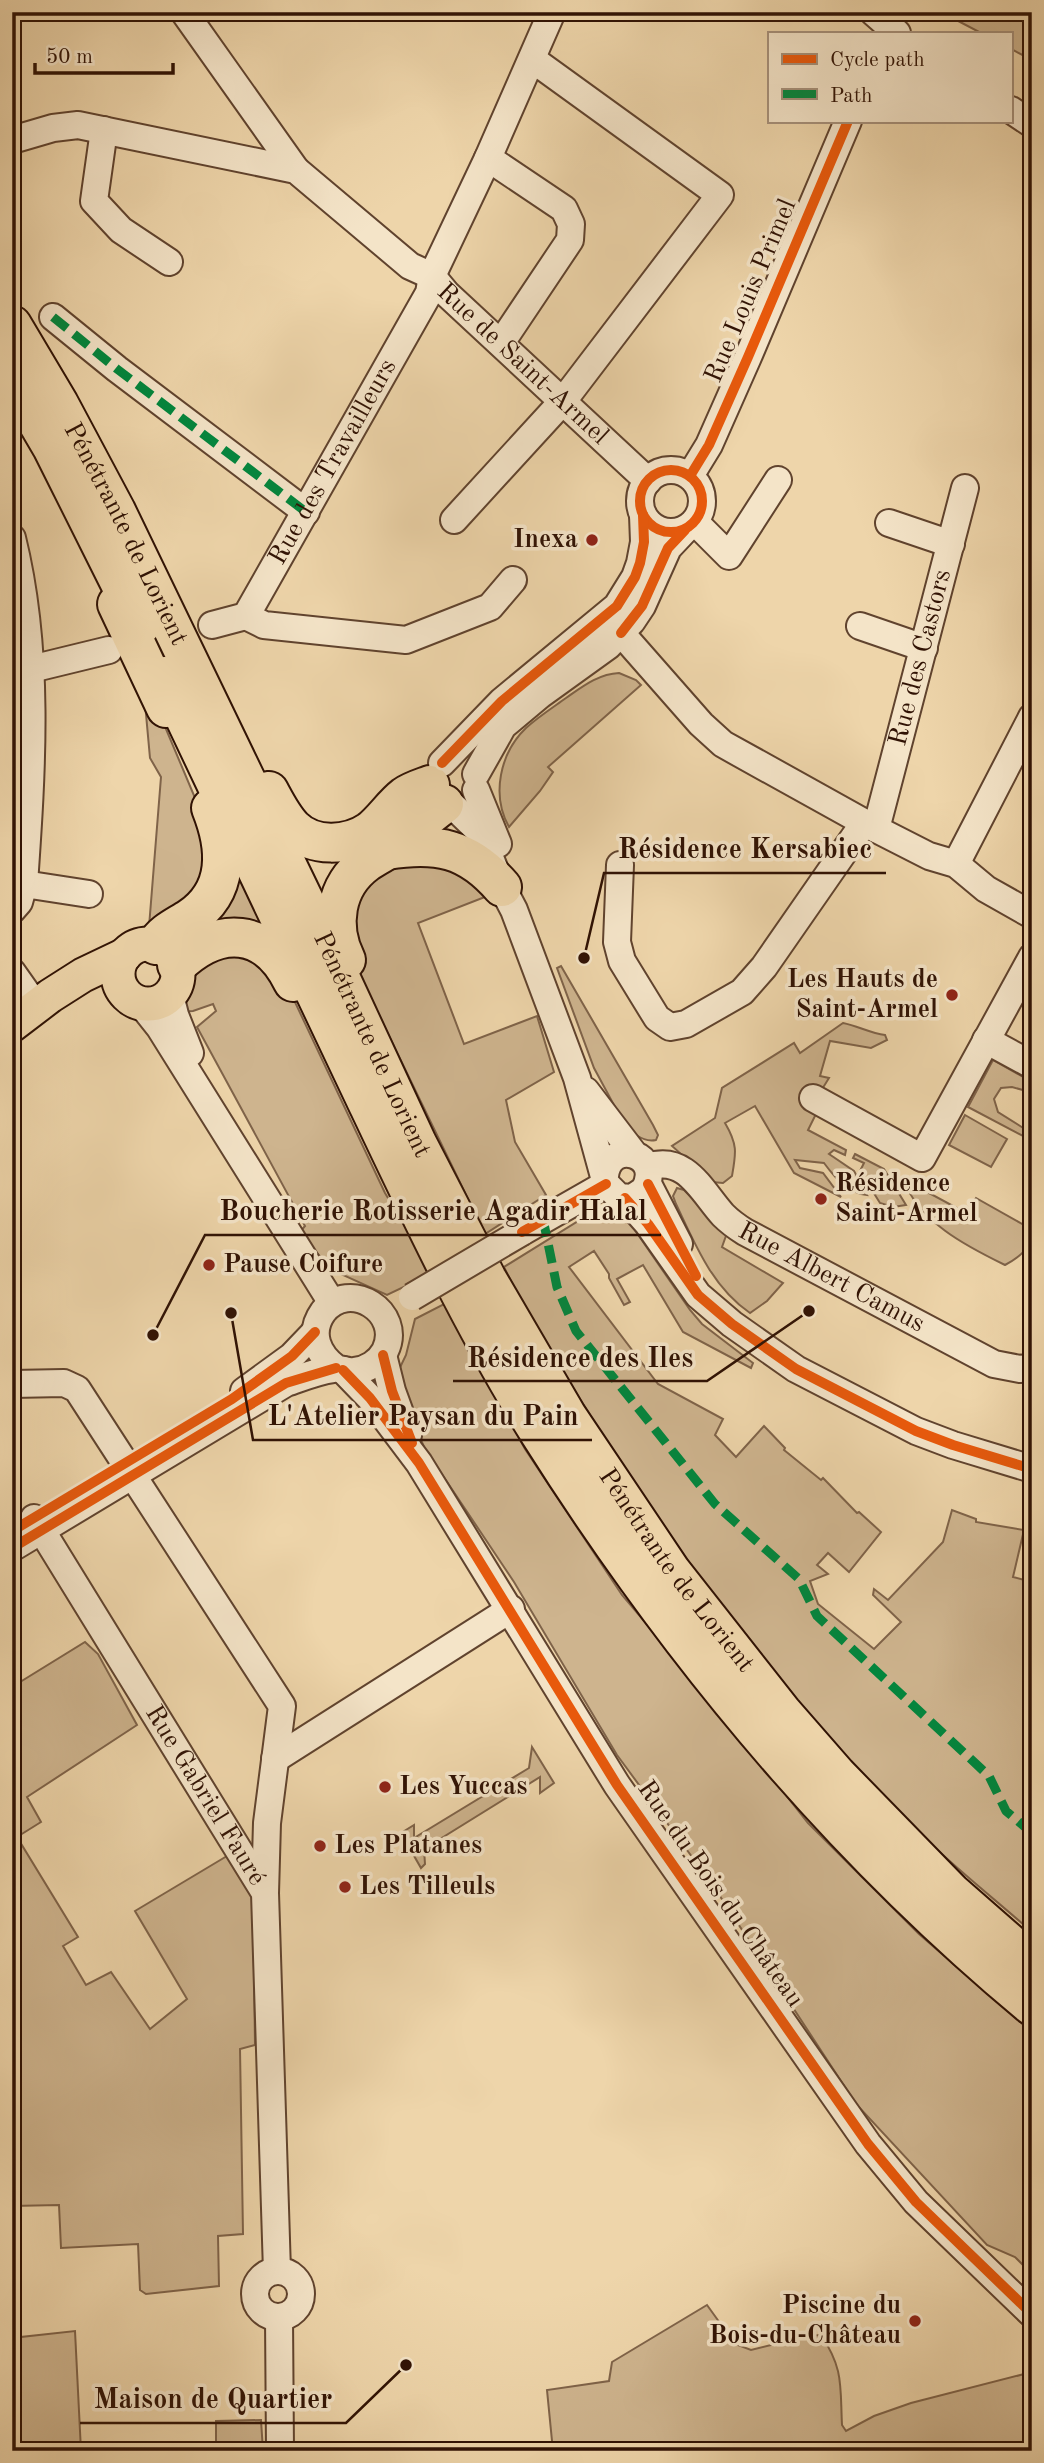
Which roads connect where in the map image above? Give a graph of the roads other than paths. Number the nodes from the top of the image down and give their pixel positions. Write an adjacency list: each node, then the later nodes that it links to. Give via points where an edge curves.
1 (184, 12): 10 (street)
2 (552, 12): 3 (street, Rue des Travailleurs)
3 (532, 59): 9 (street, Rue des Travailleurs); 17 (street, via 720,195)
4 (1012, 111): 6 (street)
5 (848, 122): 20 (street, Rue Louis Primel, via 709,445)
6 (1032, 124)
7 (104, 130): 8 (street, Rue de Saint-Armel, via 78,125); 10 (street, Rue de Saint-Armel); 11 (street, via 94,201 121,230)
8 (12, 140)
9 (488, 158): 12 (street, Rue des Travailleurs); 15 (street, via 564,209 571,225 570,240)
10 (296, 170): 12 (street, Rue de Saint-Armel, via 410,266)
11 (169, 262)
12 (432, 276): 15 (street, Rue de Saint-Armel); 24 (street, Rue des Travailleurs, via 429,293)
13 (53, 317): 24 (street)
14 (12, 326): 18 (highway, Pénétrante de Lorient)
15 (501, 343): 17 (street, Rue de Saint-Armel)
16 (12, 379): 19 (highway, Pénétrante de Lorient)
17 (563, 401): 22 (street, Rue de Saint-Armel); 26 (street)
18 (59, 404): 40 (highway, via 124,508 278,810 295,831 318,841 353,840 371,830 406,796); 66 (highway, Pénétrante de Lorient, via 314,921 417,1143)
19 (52, 447): 52 (highway, via 217,823 220,882 194,915 164,935); 60 (highway, Pénétrante de Lorient)
20 (690, 476): 22 (street, via 672,470); 28 (street, via 702,492 703,503)
21 (778, 480): 28 (street, via 729,556)
22 (648, 481): 25 (street, via 640,497)
23 (965, 488): 30 (street, Rue des Castors)
24 (306, 512): 32 (street, Rue des Travailleurs)
25 (643, 515): 28 (street, via 661,531 673,533); 40 (street, via 639,563 617,606 502,701)
26 (454, 520)
27 (889, 523): 30 (street)
28 (690, 526): 35 (street, via 668,548 642,606)
29 (12, 538): 38 (street)
30 (951, 544): 36 (street, Rue des Castors)
31 (513, 580): 32 (street, via 490,607 406,640 264,625)
32 (246, 616): 33 (street)
33 (212, 625)
34 (860, 626): 36 (street)
35 (621, 634): 40 (street, via 503,726); 41 (street, via 723,744)
36 (925, 648): 41 (street, Rue des Castors)
37 (109, 650): 38 (street)
38 (31, 669): 45 (street)
39 (1032, 717): 43 (street)
40 (454, 787): 42 (highway); 47 (street)
41 (870, 826): 43 (street, via 929,856); 44 (street, Rue des Castors, via 742,992 686,1024 670,1027 657,1018 622,961 617,942)
42 (387, 850): 47 (highway, via 425,845 473,860 486,869); 66 (highway, via 364,864 338,901 335,926 342,953)
43 (956, 864): 49 (street, via 986,889)
44 (620, 865)
45 (24, 884): 46 (street); 48 (street)
46 (89, 894)
47 (508, 899): 56 (street)
48 (12, 911)
49 (1032, 915)
50 (1032, 957): 54 (street)
51 (12, 972): 53 (street)
52 (148, 975): 53 (main road, via 63,1010); 53 (main road, via 83,975); 60 (highway, via 216,939 233,937 264,945 275,954 375,1151); 61 (street, via 160,1028)
53 (19, 1021)
54 (986, 1040): 55 (street); 57 (street, via 922,1158)
55 (1032, 1065)
56 (577, 1078): 58 (street); 59 (street)
57 (813, 1098)
58 (643, 1168): 59 (street, via 639,1195); 59 (street, via 627,1153 613,1158 605,1169); 63 (street, via 702,1287); 67 (street, Rue Albert Camus, via 659,1163 675,1167 690,1175 722,1214 746,1233 994,1364)
59 (612, 1186): 62 (street, bridge, via 522,1232); 63 (street, via 648,1224 698,1295)
60 (460, 1294): 79 (highway, Pénétrante de Lorient, via 539,1432 644,1588 700,1660 814,1796 877,1862)
61 (332, 1303): 62 (street, via 361,1299); 64 (street)
62 (385, 1317): 65 (street, via 389,1336)
63 (732, 1324): 71 (street, via 796,1369 886,1416 953,1445)
64 (315, 1332): 68 (street, via 320,1353); 72 (street, via 292,1356)
65 (383, 1354): 68 (street, via 365,1369); 70 (street, Rue du Bois du Château)
66 (535, 1364): 78 (highway, Pénétrante de Lorient, via 671,1571 782,1712 951,1892)
67 (1032, 1367)
68 (340, 1369): 70 (street, Rue du Bois du Château, via 370,1398); 72 (street, via 286,1384)
69 (12, 1384): 72 (street, via 64,1383 78,1389)
70 (419, 1463): 75 (street, Rue du Bois du Château)
71 (1032, 1469)
72 (129, 1470): 73 (street); 76 (street, via 282,1706)
73 (29, 1527): 74 (street); 77 (street, Rue Gabriel Fauré)
74 (12, 1548)
75 (511, 1609): 76 (street); 80 (street, Rue du Bois du Château, via 617,1786 869,2144 916,2202)
76 (275, 1759): 77 (street)
77 (265, 1893): 81 (street, Rue Gabriel Fauré, via 277,2271 260,2279 256,2298 264,2312 279,2317)
78 (1032, 1963)
79 (1032, 2006)
80 (1032, 2314)
81 (280, 2451)

